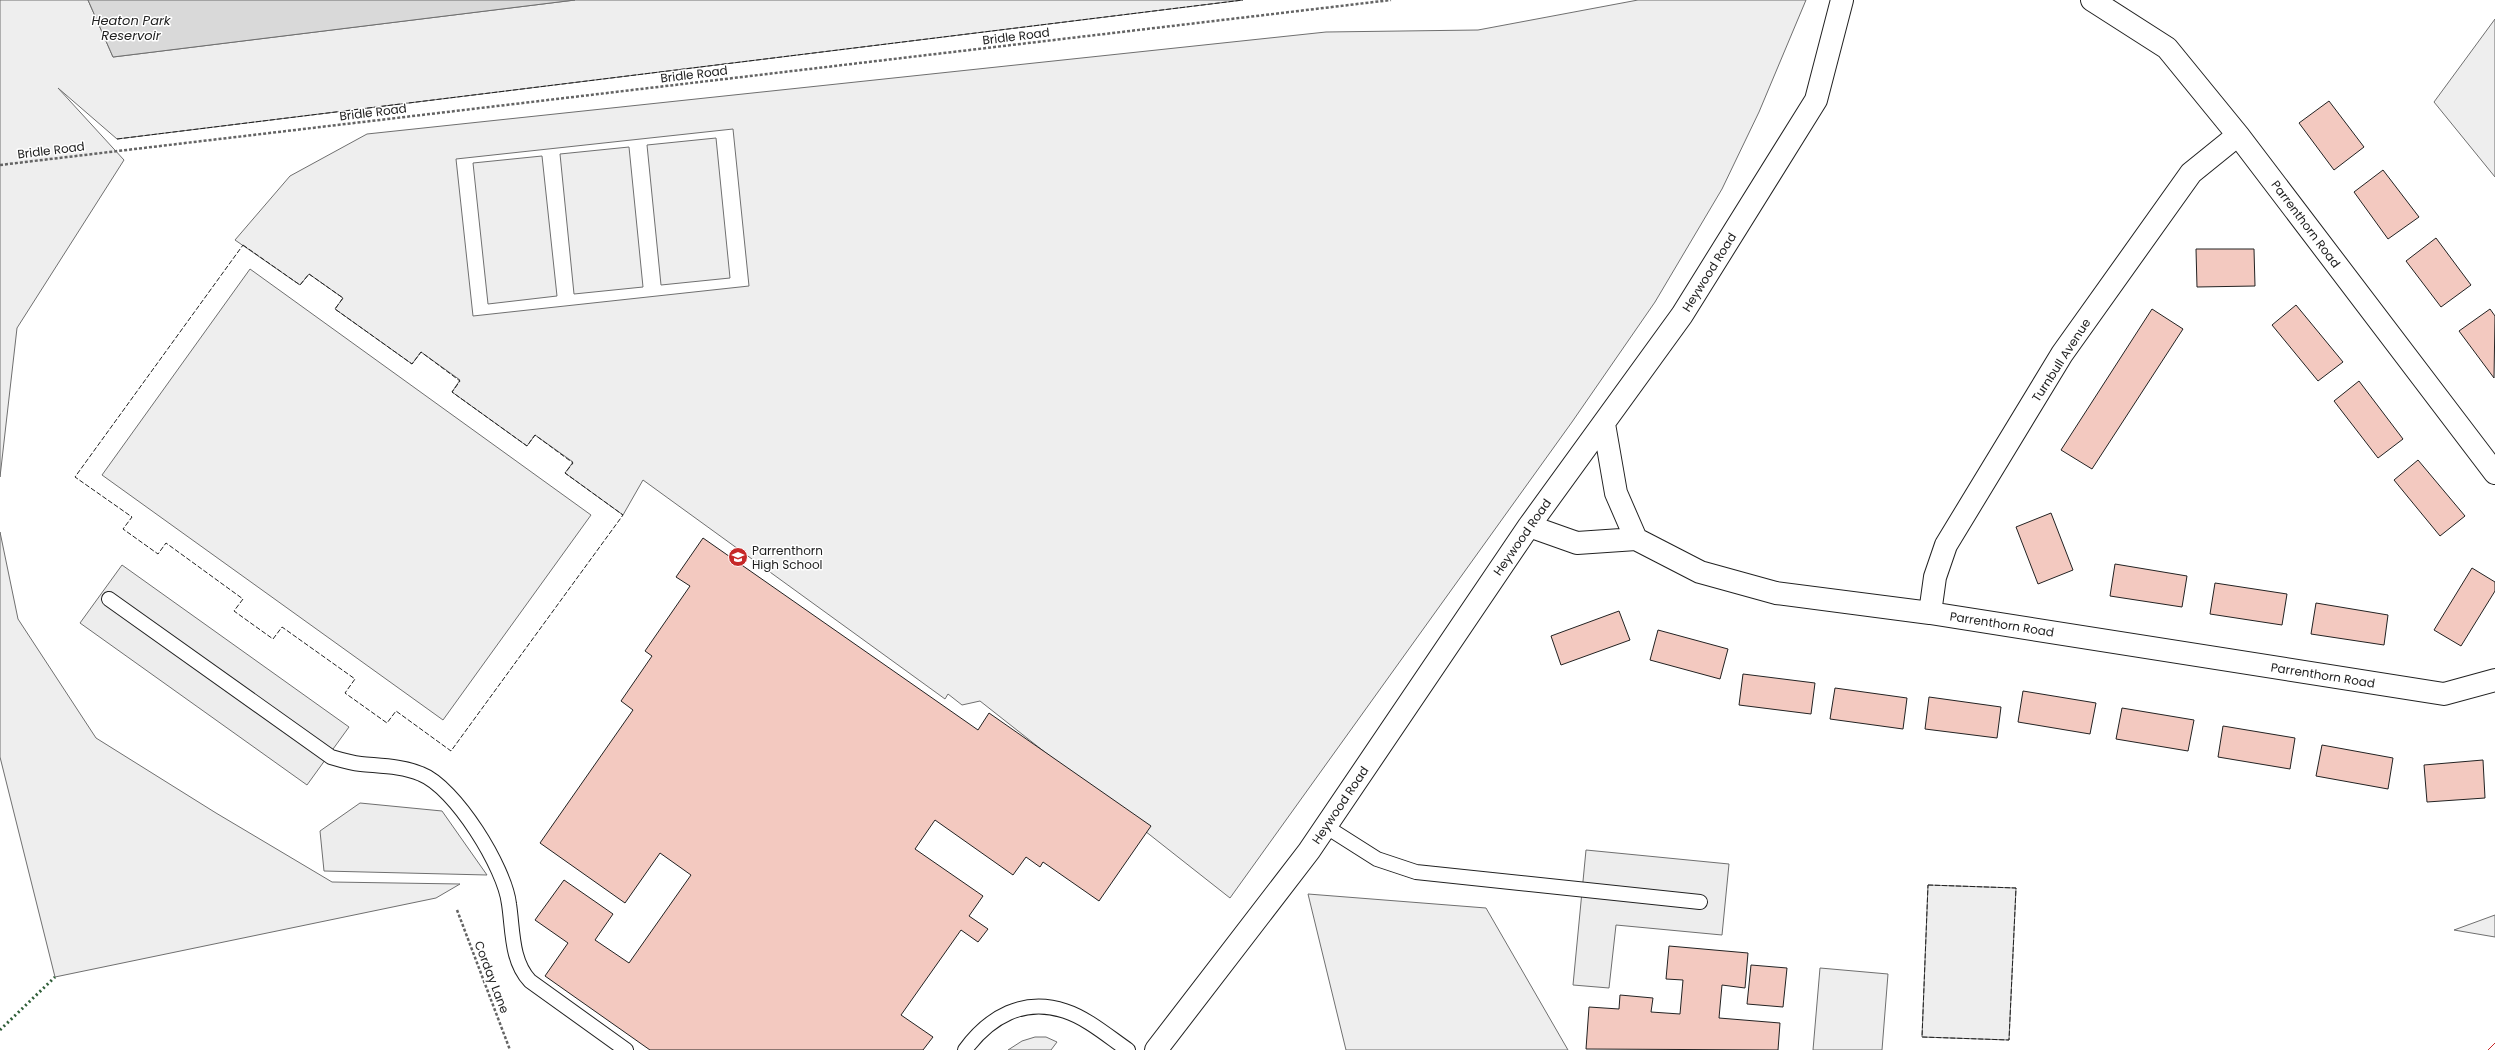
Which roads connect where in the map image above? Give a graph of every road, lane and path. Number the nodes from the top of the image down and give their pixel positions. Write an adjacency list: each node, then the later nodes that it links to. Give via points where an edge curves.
1 (1391, 0): 5 (path, Bridle Road)
2 (1842, 0): 6 (street, Heywood Road, via 1816,100 1682,315)
3 (2092, 0): 4 (street, Parrenthorn Road, via 2167,48)
4 (2238, 135): 7 (street, Parrenthorn Road); 11 (street, Turnbull Avenue, via 2191,173 2062,354 1946,545 1935,577)
5 (0, 165)
6 (1604, 424): 8 (street, Heywood Road); 9 (street, via 1616,493)
7 (2495, 473)
8 (1529, 526): 9 (street, via 1577,543); 13 (street, Heywood Road)
9 (1636, 539): 11 (street, Parrenthorn Road, via 1700,572 1776,593)
10 (109, 599): 17 (lane, via 331,757 360,764 405,769 433,779 474,828 499,870 509,899 516,959 521,971 530,981)
11 (1930, 613): 12 (street, Parrenthorn Road, via 2444,694)
12 (2495, 680)
13 (1325, 826): 14 (lane, via 1377,859 1416,872); 20 (street, Heywood Road, via 1309,851)
14 (1700, 902)
15 (457, 910): 16 (path, Corday Lane)
16 (510, 1050)
17 (626, 1050)
18 (965, 1050): 19 (lane, via 978,1032 1005,1012 1040,1007 1066,1011)
19 (1128, 1050)
20 (1156, 1050)

